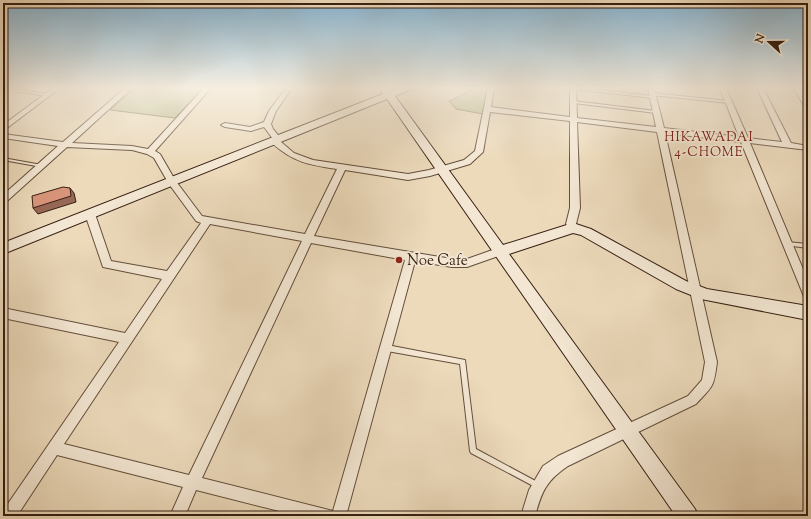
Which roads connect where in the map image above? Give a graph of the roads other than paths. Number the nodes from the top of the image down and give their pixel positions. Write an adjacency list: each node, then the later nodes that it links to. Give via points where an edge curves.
1 (25, 112): 16 (street)
2 (102, 112): 21 (street)
3 (186, 112): 24 (street)
4 (272, 112): 14 (street)
5 (339, 112): 19 (street)
6 (402, 112): 28 (street)
7 (486, 112): 28 (street, via 479,152 467,162)
8 (512, 112): 13 (street)
9 (574, 112): 13 (street)
10 (656, 112): 17 (street)
11 (733, 112): 20 (street)
12 (772, 112): 22 (street)
13 (574, 120): 17 (street); 33 (street, via 575,208 571,224)
14 (267, 123): 15 (street, via 251,129); 19 (street)
15 (225, 125)
16 (3, 129)
17 (659, 130): 20 (street); 41 (street)
18 (3, 136): 21 (street)
19 (277, 140): 27 (street, via 288,153 298,159); 29 (street)
20 (745, 140): 22 (street); 35 (street)
21 (66, 145): 24 (street, via 132,148); 26 (street)
22 (788, 146): 23 (street)
23 (808, 148)
24 (150, 152): 29 (street, via 157,156)
25 (3, 159): 26 (lane)
26 (42, 166): 30 (street)
27 (342, 167): 28 (street, via 408,176); 34 (street)
28 (443, 169): 38 (street)
29 (172, 182): 31 (street); 32 (street, via 199,219)
30 (3, 200)
31 (90, 214): 37 (street); 40 (street, via 107,264)
32 (207, 221): 34 (street); 40 (street)
33 (573, 228): 38 (street); 41 (street, via 586,232)
34 (308, 239): 39 (street); 49 (street)
35 (787, 244): 36 (lane); 42 (street)
36 (808, 246)
37 (3, 249)
38 (501, 251): 39 (street, via 467,262 452,263); 47 (street)
39 (411, 257): 46 (street)
40 (170, 276): 45 (street)
41 (696, 292): 44 (street); 47 (street, via 711,362 708,383 692,400)
42 (808, 294)
43 (3, 313): 45 (street)
44 (808, 313)
45 (127, 339): 48 (street)
46 (386, 348): 50 (lane, via 463,362 473,451); 54 (street)
47 (627, 430): 50 (street, via 563,461 548,471); 56 (street)
48 (54, 448): 49 (street); 51 (street)
49 (193, 483): 52 (street); 53 (street)
50 (538, 486): 55 (street)
51 (8, 516)
52 (177, 516)
53 (328, 516)
54 (339, 516)
55 (528, 516)
56 (688, 516)

